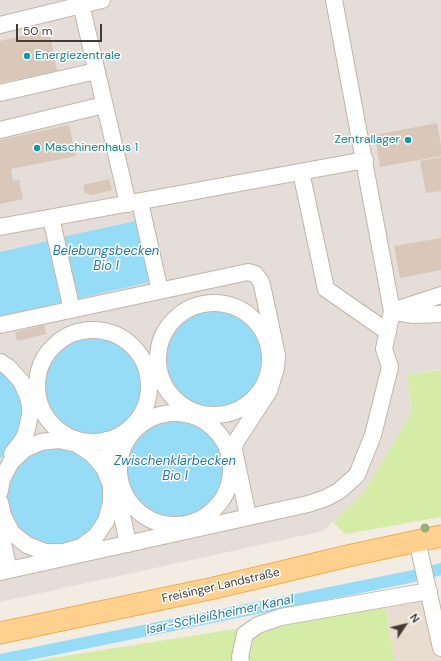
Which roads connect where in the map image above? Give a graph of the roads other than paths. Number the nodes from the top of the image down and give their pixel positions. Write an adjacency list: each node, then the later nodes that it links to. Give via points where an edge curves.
1 (102, 0): 3 (street)
2 (334, 0): 9 (street)
3 (81, 2): 4 (street); 5 (street)
4 (0, 25)
5 (96, 71): 6 (street); 7 (street)
6 (0, 94)
7 (104, 105): 8 (street); 11 (street)
8 (0, 130)
9 (365, 160): 10 (street); 19 (street)
10 (301, 172): 11 (street); 24 (street, via 326,289)
11 (134, 203): 12 (street); 15 (street)
12 (51, 218): 13 (street); 18 (street)
13 (0, 227)
14 (197, 283): 15 (street); 17 (street); 22 (street, via 248,272 254,274 262,285)
15 (160, 292): 18 (street)
16 (441, 295): 19 (street)
17 (201, 304): 22 (street, via 214,302 232,305 249,314); 26 (street, via 178,315 166,330)
18 (80, 309): 21 (street); 23 (street)
19 (392, 311): 20 (street, via 414,315); 24 (street)
20 (441, 314)
21 (0, 325)
22 (266, 328): 29 (street, via 269,367 264,385 240,410); 34 (street, via 277,355 273,380 269,391 235,444)
23 (94, 330): 26 (street, via 115,334 130,344); 27 (street, via 79,332 62,339 49,352 40,368)
24 (388, 332): 39 (street, via 384,349 390,367 373,435 357,475 339,491 326,498)
25 (0, 362): 27 (street, via 15,373)
26 (153, 368): 28 (street, via 173,398); 30 (street, via 148,375 149,393 144,410)
27 (34, 399): 32 (street, via 50,422); 33 (street, via 28,429)
28 (194, 414): 29 (street); 30 (street, via 162,413); 34 (street, via 210,424)
29 (226, 415): 34 (street)
30 (135, 427): 31 (street); 36 (street, via 120,457)
31 (106, 440): 32 (street); 36 (street)
32 (75, 441): 33 (street, via 41,442); 36 (street, via 92,454)
33 (15, 454): 35 (street); 37 (street, via 2,479)
34 (233, 454): 39 (street); 40 (street, via 231,477 225,494 215,508)
35 (0, 462)
36 (116, 484): 40 (street, via 134,508 149,520 165,525); 44 (street); 45 (street, via 106,521 96,536)
37 (0, 491)
38 (0, 508): 45 (street, via 12,533 27,545 45,552)
39 (248, 516): 40 (street)
40 (190, 526): 44 (street)
41 (0, 530): 46 (street)
42 (441, 536): 43 (main road, Freisinger Landstraße)
43 (417, 540): 47 (street); 48 (main road, Freisinger Landstraße, via 222,586)
44 (128, 544): 45 (street)
45 (68, 554): 46 (street)
46 (4, 571)
47 (428, 586): 49 (street); 50 (street, via 281,617 258,625 245,634)
48 (0, 633)
49 (441, 648)
50 (241, 661)

